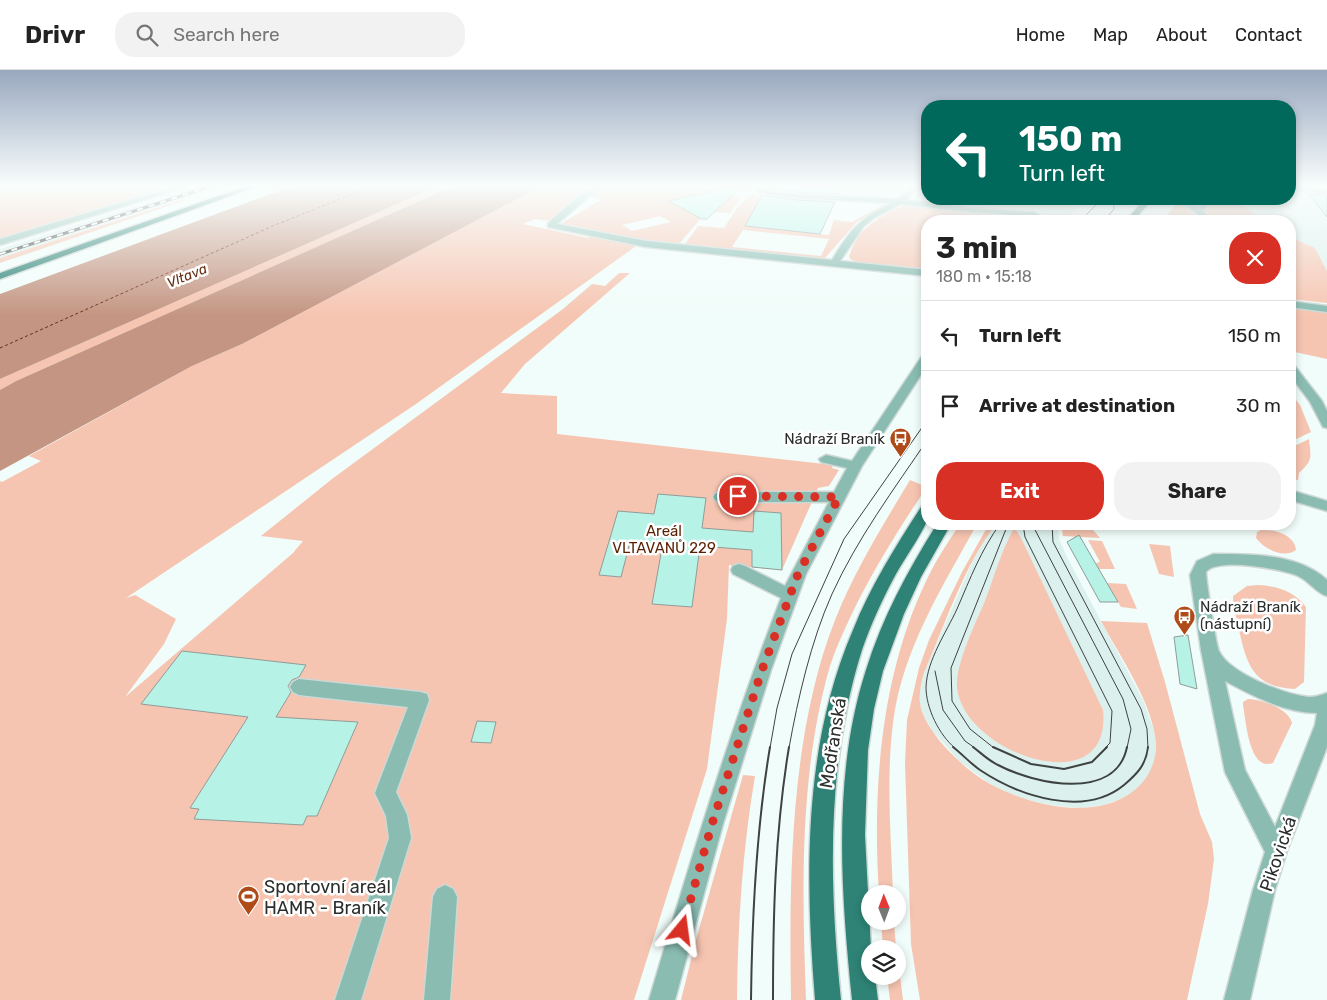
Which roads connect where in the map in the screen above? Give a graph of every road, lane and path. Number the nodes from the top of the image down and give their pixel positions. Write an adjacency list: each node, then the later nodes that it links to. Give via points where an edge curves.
1 (42, 229): 6 (street)
2 (110, 229): 8 (main road)
3 (132, 229): 10 (main road)
4 (573, 229): 7 (street, via 636,242)
5 (856, 229): 7 (street)
6 (0, 242)
7 (834, 264): 9 (street)
8 (0, 267)
9 (921, 271)
10 (0, 276)
11 (1296, 305): 12 (street)
12 (1327, 309)
13 (921, 366): 17 (street)
14 (1296, 375): 15 (street, via 1316,401)
15 (1327, 424)
16 (826, 459): 17 (street)
17 (855, 466): 19 (street)
18 (720, 496): 19 (street)
19 (839, 497): 26 (street, via 798,574)
20 (1296, 497): 21 (street)
21 (1327, 506)
22 (921, 519): 36 (main road, Modřanská, via 863,624 846,670 833,723 821,860)
23 (941, 530): 37 (main road, Modřanská, via 908,586 890,627 874,673 863,727 856,794 854,868)
24 (739, 570): 26 (street)
25 (1327, 590): 27 (street, via 1307,573 1285,566 1223,560 1204,564 1198,575)
26 (790, 596): 35 (street, via 762,670 712,824)
27 (1210, 650): 29 (street, via 1222,668 1238,679 1302,705 1319,705); 31 (street, via 1235,772)
28 (298, 686): 33 (street, via 420,700 385,793 396,815 400,838)
29 (1327, 701)
30 (1327, 712): 31 (street, Pikovická, via 1303,786)
31 (1276, 851): 38 (street, Pikovická)
32 (445, 897): 34 (street)
33 (348, 1000)
34 (436, 1000)
35 (662, 1000)
36 (828, 1000)
37 (865, 1000)
38 (1237, 1000)

